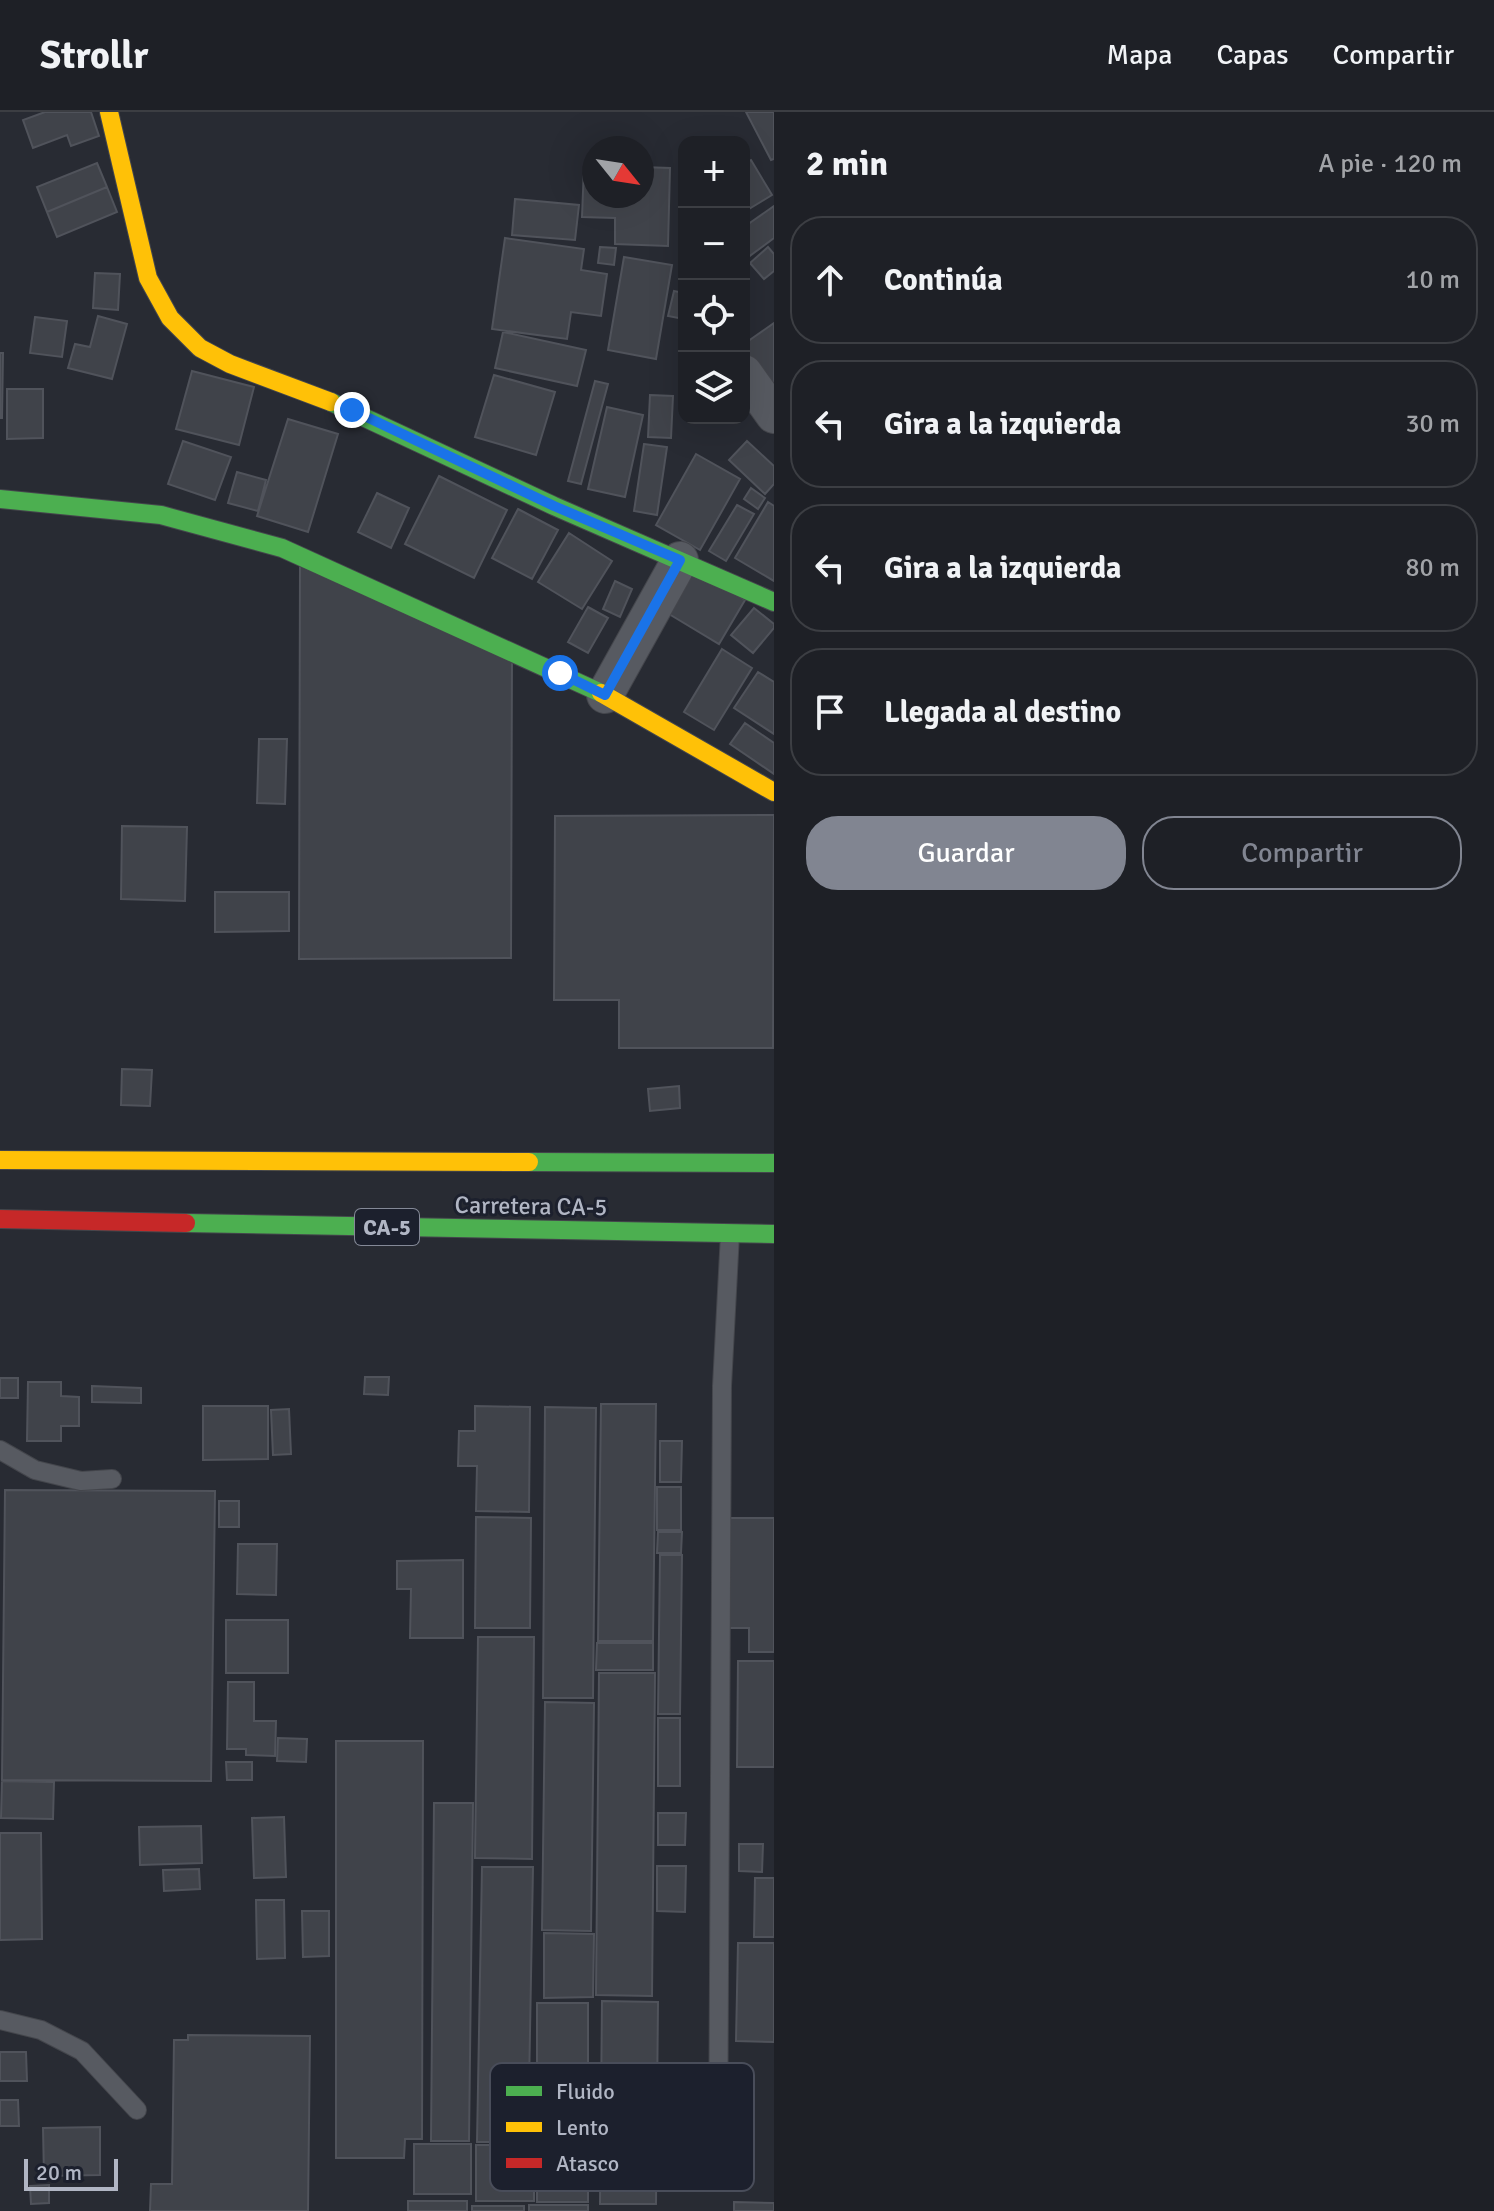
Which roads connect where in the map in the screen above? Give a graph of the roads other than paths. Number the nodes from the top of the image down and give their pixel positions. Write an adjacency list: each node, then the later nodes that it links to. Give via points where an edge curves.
1 (109, 112): 5 (main road, via 148,278 170,318 200,348 352,410)
2 (750, 381): 3 (street)
3 (774, 415)
4 (0, 499): 7 (main road, via 161,515 282,548)
5 (680, 560): 6 (main road); 7 (street)
6 (774, 602)
7 (605, 695): 8 (main road)
8 (774, 792)
9 (0, 1160): 10 (main road, Carretera CA-5)
10 (774, 1163)
11 (0, 1220): 12 (main road, Carretera CA-5 / CA-5)
12 (730, 1234): 13 (main road, Carretera CA-5 / CA-5); 17 (lane, via 722,1402)
13 (774, 1234)
14 (0, 1450): 15 (lane, via 35,1470 81,1481)
15 (112, 1479)
16 (0, 2020): 18 (lane, via 41,2030 82,2051)
17 (719, 2063)
18 (137, 2110)

